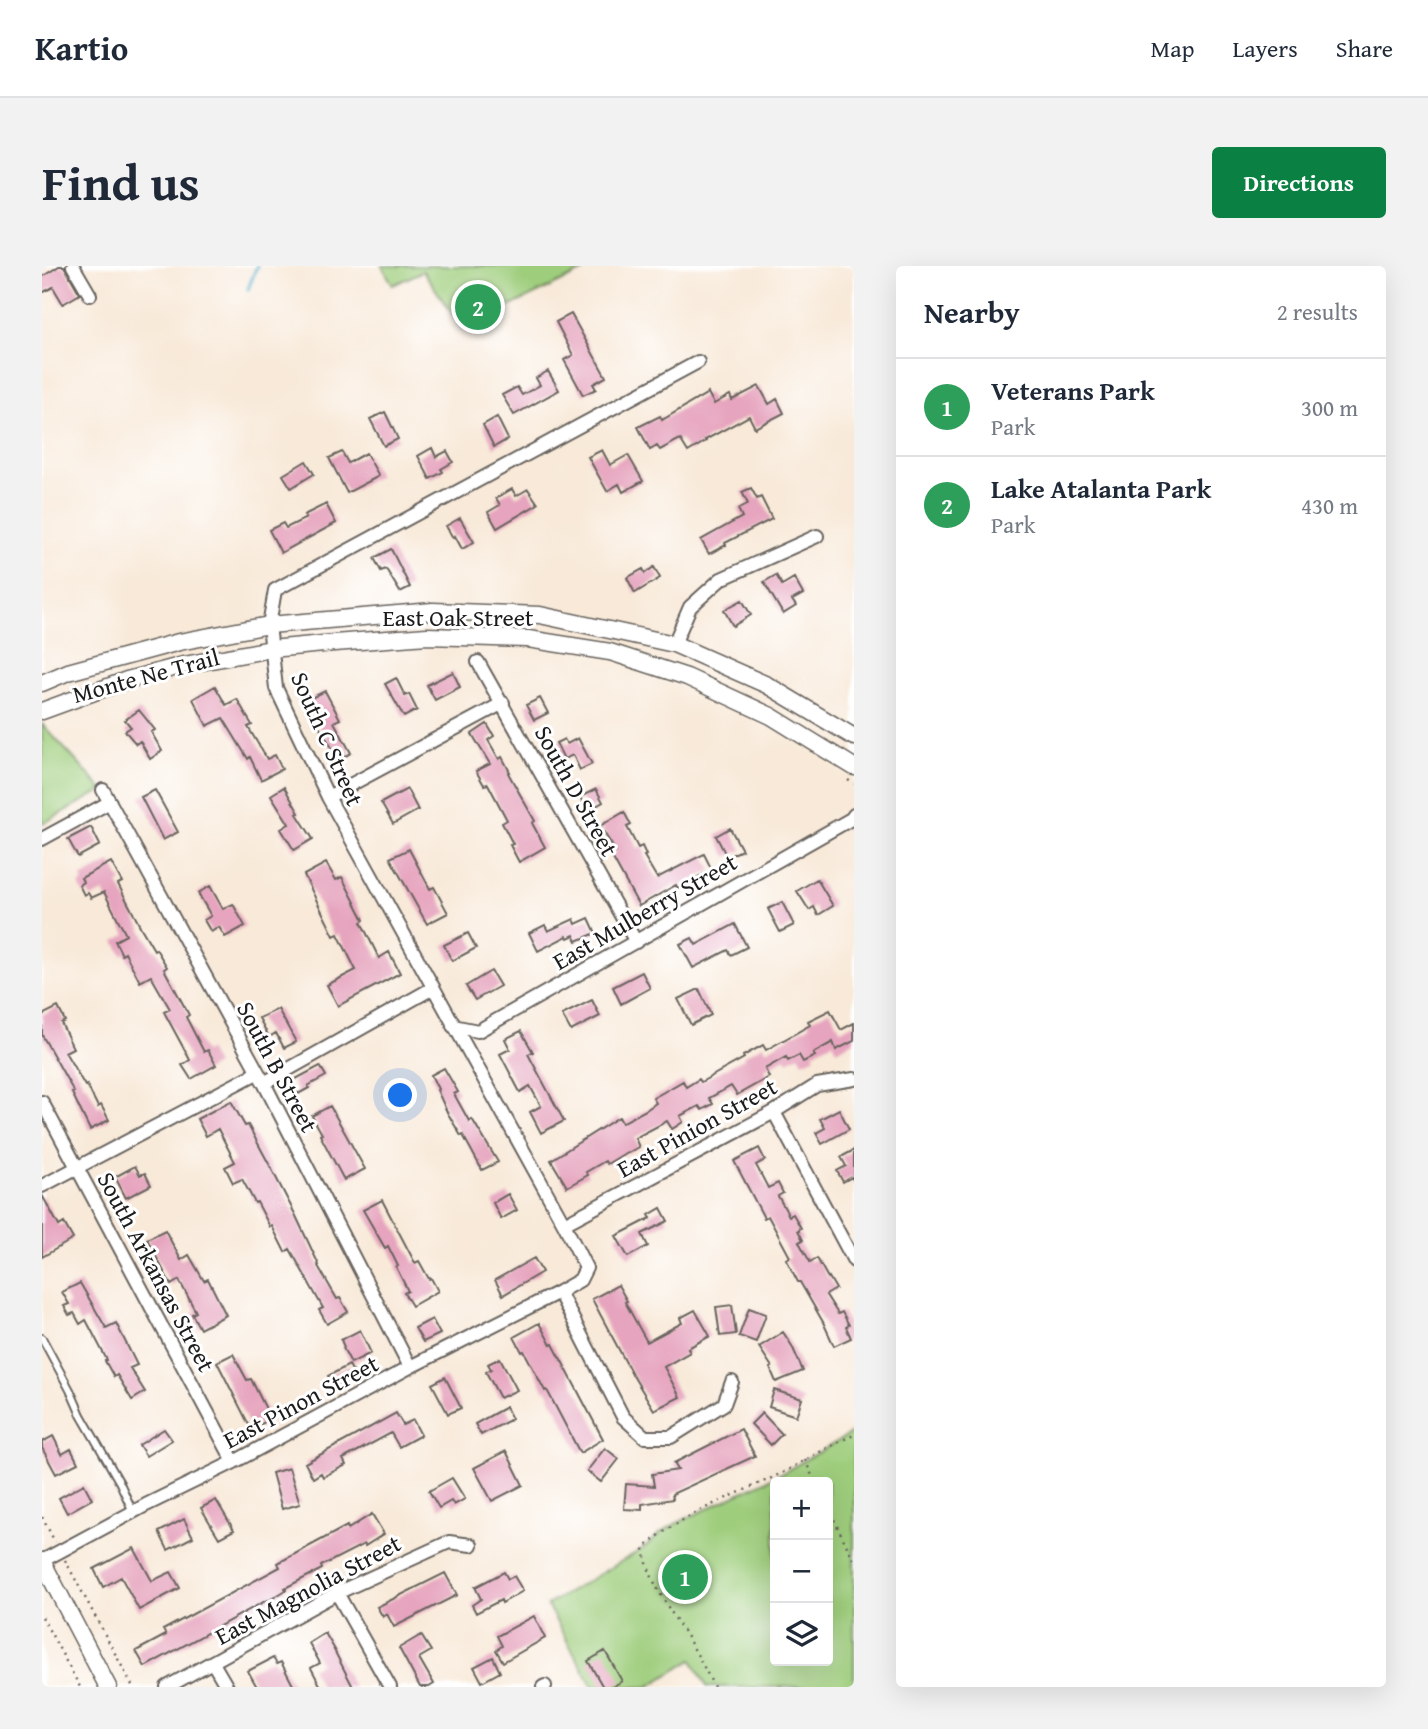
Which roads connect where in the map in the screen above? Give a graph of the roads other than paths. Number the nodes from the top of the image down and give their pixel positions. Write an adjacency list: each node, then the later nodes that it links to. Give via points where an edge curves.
1 (73, 266): 2 (street)
2 (90, 295)
3 (698, 362): 5 (street, South C Street, via 275,590)
4 (817, 536): 6 (street, via 721,579 690,607)
5 (269, 625): 6 (street, East Oak Street, via 433,611 540,615); 7 (street, South C Street); 9 (street, East Oak Street, via 179,642)
6 (674, 644): 12 (street, East Oak Street, via 767,685)
7 (271, 649): 11 (street, East Oak Street, via 127,680); 13 (street, East Oak Street, via 427,636 528,639 610,652 687,677 771,716); 14 (street, South C Street, via 276,688)
8 (478, 662): 10 (street, South D Street)
9 (42, 683)
10 (503, 703): 14 (street); 17 (street, South D Street)
11 (42, 710)
12 (854, 737)
13 (854, 766)
14 (328, 797): 18 (street, South C Street)
15 (854, 815): 17 (street, East Mulberry Street)
16 (42, 839): 20 (street, South B Street, via 106,796)
17 (636, 942): 19 (street, East Mulberry Street, via 478,1031)
18 (433, 988): 19 (street, South C Street); 20 (street)
19 (453, 1026): 26 (street, South C Street)
20 (260, 1078): 24 (street); 31 (street, South B Street)
21 (854, 1079): 23 (street, East Pinion Street, via 817,1085)
22 (42, 1102): 24 (street, South Arkansas Street)
23 (774, 1112): 26 (street, East Pinion Street); 27 (street)
24 (77, 1168): 25 (street); 33 (street, South Arkansas Street)
25 (42, 1186)
26 (564, 1224): 28 (street, South C Street, via 586,1268)
27 (854, 1261)
28 (580, 1280): 29 (street, East Pinon Street)
29 (558, 1292): 31 (street, East Pinon Street); 32 (street, via 623,1417 645,1437 671,1437 724,1404)
30 (42, 1338): 34 (lane)
31 (410, 1367): 33 (street, East Pinon Street)
32 (732, 1382)
33 (234, 1462): 34 (street, East Pinon Street)
34 (132, 1512): 36 (street, East Pinon Street)
35 (471, 1545): 37 (street, East Magnolia Street, via 449,1542)
36 (42, 1561): 39 (street)
37 (337, 1593): 38 (street, East Magnolia Street); 42 (street)
38 (213, 1663): 40 (street, East Magnolia Street); 41 (street)
39 (108, 1687)
40 (167, 1687)
41 (227, 1687)
42 (390, 1687)

